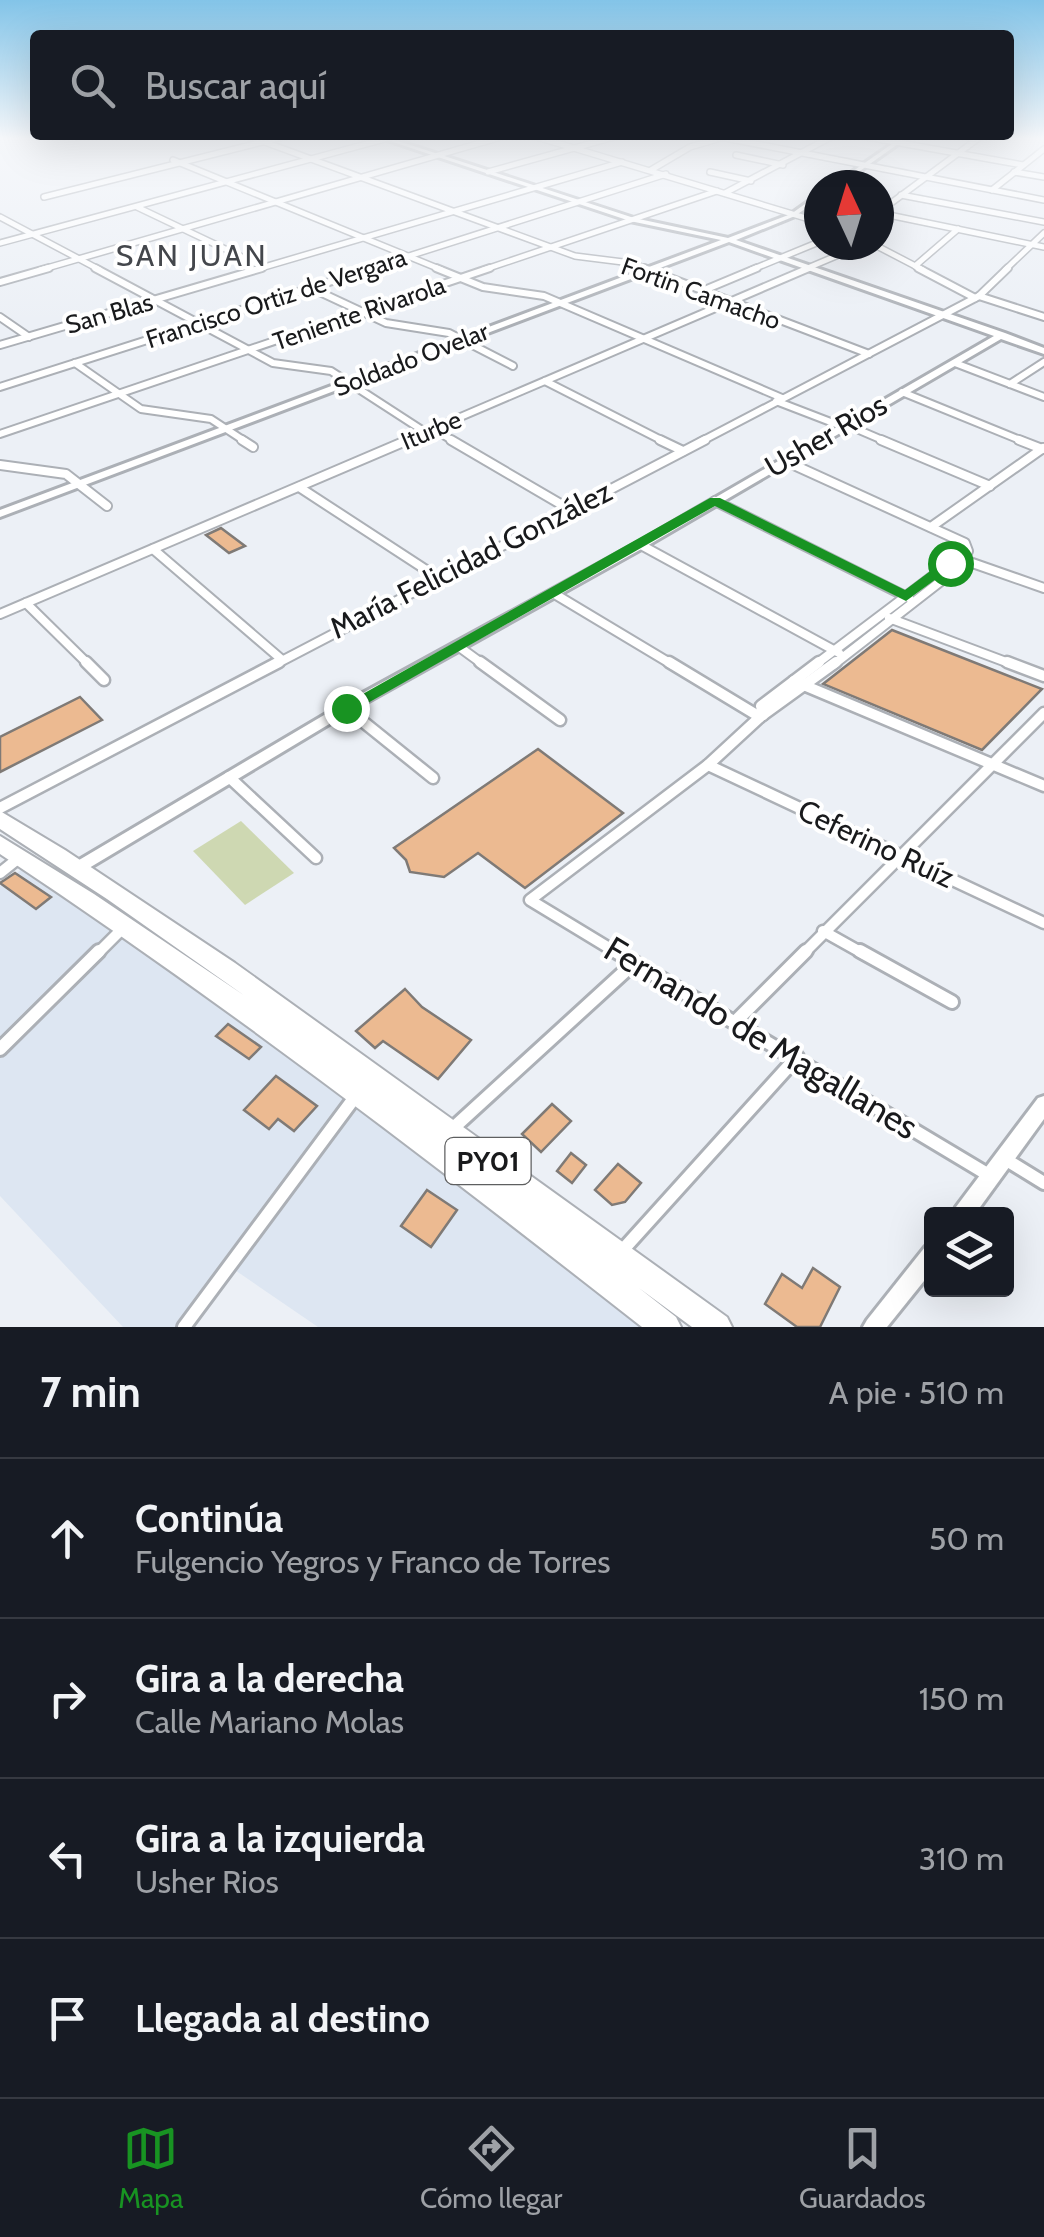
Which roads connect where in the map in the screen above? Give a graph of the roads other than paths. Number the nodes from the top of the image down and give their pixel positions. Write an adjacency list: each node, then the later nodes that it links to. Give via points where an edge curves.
1 (165, 199): 14 (street)
2 (270, 199): 11 (street)
3 (287, 199): 11 (street)
4 (419, 199): 15 (street, Fortin Camacho)
5 (496, 199): 15 (street, San Blas)
6 (569, 199): 12 (street)
7 (588, 199): 12 (street, Francisco Ortiz de Vergara)
8 (699, 199): 20 (street, Teniente Rivarola)
9 (743, 199): 16 (street)
10 (923, 199): 21 (street)
11 (277, 202): 24 (street); 27 (street)
12 (578, 202): 20 (street); 22 (street, Francisco Ortiz de Vergara)
13 (804, 206): 16 (street, Soldado Ovelar)
14 (137, 207): 24 (street); 26 (street)
15 (452, 211): 22 (street, Fortin Camacho); 27 (street, San Blas)
16 (792, 214): 19 (street); 28 (street, Soldado Ovelar)
17 (894, 215): 23 (street)
18 (0, 217): 26 (street)
19 (804, 218)
20 (632, 220): 28 (street); 31 (street, Teniente Rivarola)
21 (1044, 222)
22 (498, 228): 31 (street, Fortin Camacho); 35 (street, Francisco Ortiz de Vergara)
23 (959, 229): 30 (street); 39 (street)
24 (182, 230): 36 (street); 40 (street)
25 (1044, 233): 30 (street)
26 (33, 234): 29 (street); 36 (street)
27 (363, 238): 35 (street); 40 (street, San Blas)
28 (729, 240): 37 (street); 42 (street, Soldado Ovelar)
29 (0, 243)
30 (1033, 245): 32 (street); 47 (street)
31 (551, 247): 42 (street, Fortin Camacho); 43 (street, Teniente Rivarola)
32 (1044, 247)
33 (804, 248): 37 (street)
34 (894, 255): 39 (street)
35 (410, 256): 43 (street); 45 (street, Francisco Ortiz de Vergara)
36 (83, 258): 44 (street); 48 (street)
37 (782, 258): 41 (street); 46 (street)
38 (824, 260): 41 (street, Iturbe)
39 (915, 266): 47 (street)
40 (263, 267): 48 (street, San Blas)
41 (807, 267): 49 (street, Iturbe); 52 (street)
42 (649, 270): 46 (street, Fortin Camacho); 50 (street, Soldado Ovelar)
43 (460, 278): 50 (street); 51 (street, Teniente Rivarola)
44 (0, 282)
45 (309, 287): 51 (street); 55 (street, Francisco Ortiz de Vergara)
46 (702, 291): 49 (street, Fortin Camacho)
47 (977, 297): 52 (street); 54 (street)
48 (156, 300): 55 (street); 57 (street, San Blas)
49 (729, 301): 59 (street, Iturbe); 63 (street, Fortin Camacho)
50 (562, 303): 58 (street, Soldado Ovelar); 59 (street)
51 (360, 312): 58 (street); 61 (street, Teniente Rivarola)
52 (944, 316): 56 (street); 63 (street, María Felicidad González)
53 (0, 317): 57 (street)
54 (1044, 317)
55 (198, 322): 61 (street); 65 (street, Francisco Ortiz de Vergara)
56 (1002, 335): 62 (street); 66 (street, Usher Rios)
57 (28, 336): 60 (street, San Blas)
58 (462, 339): 67 (street); 69 (street, Soldado Ovelar)
59 (642, 340): 68 (street, Iturbe); 75 (street)
60 (0, 345)
61 (251, 350): 69 (street, via 272,363 331,371); 73 (street, Teniente Rivarola)
62 (1044, 351)
63 (869, 354): 75 (street, María Felicidad González)
64 (1044, 362): 70 (street)
65 (75, 363): 71 (street, Francisco Ortiz de Vergara); 73 (street)
66 (954, 363): 70 (street); 72 (street, Usher Rios)
67 (513, 366)
68 (544, 381): 78 (street, Iturbe); 82 (street)
69 (352, 382): 77 (street, Soldado Ovelar); 78 (street)
70 (1010, 384): 74 (street)
71 (0, 387)
72 (902, 392): 76 (street, Usher Rios); 81 (street)
73 (118, 393): 77 (street, via 141,409 212,419); 79 (street, Teniente Rivarola)
74 (1044, 397)
75 (779, 399): 76 (street); 82 (street, María Felicidad González)
76 (843, 425): 83 (street, Usher Rios); 87 (street)
77 (227, 429): 80 (street); 85 (street, Soldado Ovelar)
78 (429, 431): 86 (street, Iturbe); 90 (street)
79 (0, 434)
80 (253, 448)
81 (1043, 448): 87 (street)
82 (683, 451): 90 (street, María Felicidad González)
83 (783, 460): 88 (street, Usher Rios); 92 (street)
84 (0, 465): 85 (street, via 54,470)
85 (80, 484): 89 (street); 91 (street, Soldado Ovelar)
86 (300, 486): 94 (street, Iturbe); 96 (street)
87 (990, 486): 92 (street)
88 (715, 501): 93 (street, Usher Rios); 99 (street)
89 (107, 506)
90 (569, 508): 96 (street, María Felicidad González)
91 (0, 514)
92 (931, 526): 95 (street, via 968,547)
93 (641, 545): 98 (street, Usher Rios); 105 (street)
94 (153, 549): 100 (street, Iturbe); 107 (street)
95 (960, 560): 97 (street); 99 (street, via 960,567)
96 (437, 576): 107 (street, María Felicidad González)
97 (1044, 588)
98 (553, 593): 104 (street, Usher Rios); 114 (street)
99 (911, 598): 102 (street); 103 (street)
100 (26, 603): 101 (street, Iturbe); 109 (street)
101 (0, 614)
102 (882, 615): 103 (street); 105 (street)
103 (892, 620): 106 (street); 108 (street)
104 (458, 646): 112 (street, Usher Rios); 115 (street)
105 (834, 651): 106 (street); 110 (street)
106 (846, 656): 111 (street)
107 (281, 659): 121 (street, María Felicidad González)
108 (1044, 676)
109 (104, 680)
110 (794, 681): 111 (street); 114 (street, via 762,706)
111 (806, 686): 114 (street); 116 (street)
112 (346, 708): 118 (street, Usher Rios); 119 (street)
113 (1044, 713): 116 (street)
114 (762, 716): 117 (street)
115 (560, 720)
116 (994, 764): 120 (street); 124 (street)
117 (708, 765): 124 (street, Ceferino Ruíz); 131 (street, Fernando de Magallanes, via 530,900)
118 (229, 778): 125 (street); 126 (street, Usher Rios)
119 (433, 778)
120 (1044, 786)
121 (0, 808)
122 (0, 819): 126 (highway, PY01)
123 (10, 850): 127 (street); 129 (highway, PY01)
124 (904, 856): 128 (street, Ceferino Ruíz); 130 (street)
125 (316, 858)
126 (79, 867): 138 (highway, PY01, via 262,992)
127 (0, 873)
128 (1044, 923)
129 (126, 925): 134 (street); 136 (highway, PY01)
130 (823, 932): 132 (street); 133 (street)
131 (634, 963): 133 (street, Fernando de Magallanes); 138 (street)
132 (952, 1002)
133 (735, 1022): 135 (street, Fernando de Magallanes)
134 (0, 1049)
135 (797, 1058): 140 (street, Fernando de Magallanes); 143 (street)
136 (360, 1090): 145 (street); 146 (highway, PY01)
137 (1044, 1104): 139 (street)
138 (448, 1133): 143 (highway, PY01)
139 (1005, 1158): 140 (street); 141 (street)
140 (992, 1177): 142 (street)
141 (1044, 1184)
142 (968, 1207)
143 (618, 1255): 147 (highway, PY01)
144 (924, 1264): 148 (street)
145 (184, 1327)
146 (666, 1327)
147 (717, 1327)
148 (874, 1327)

